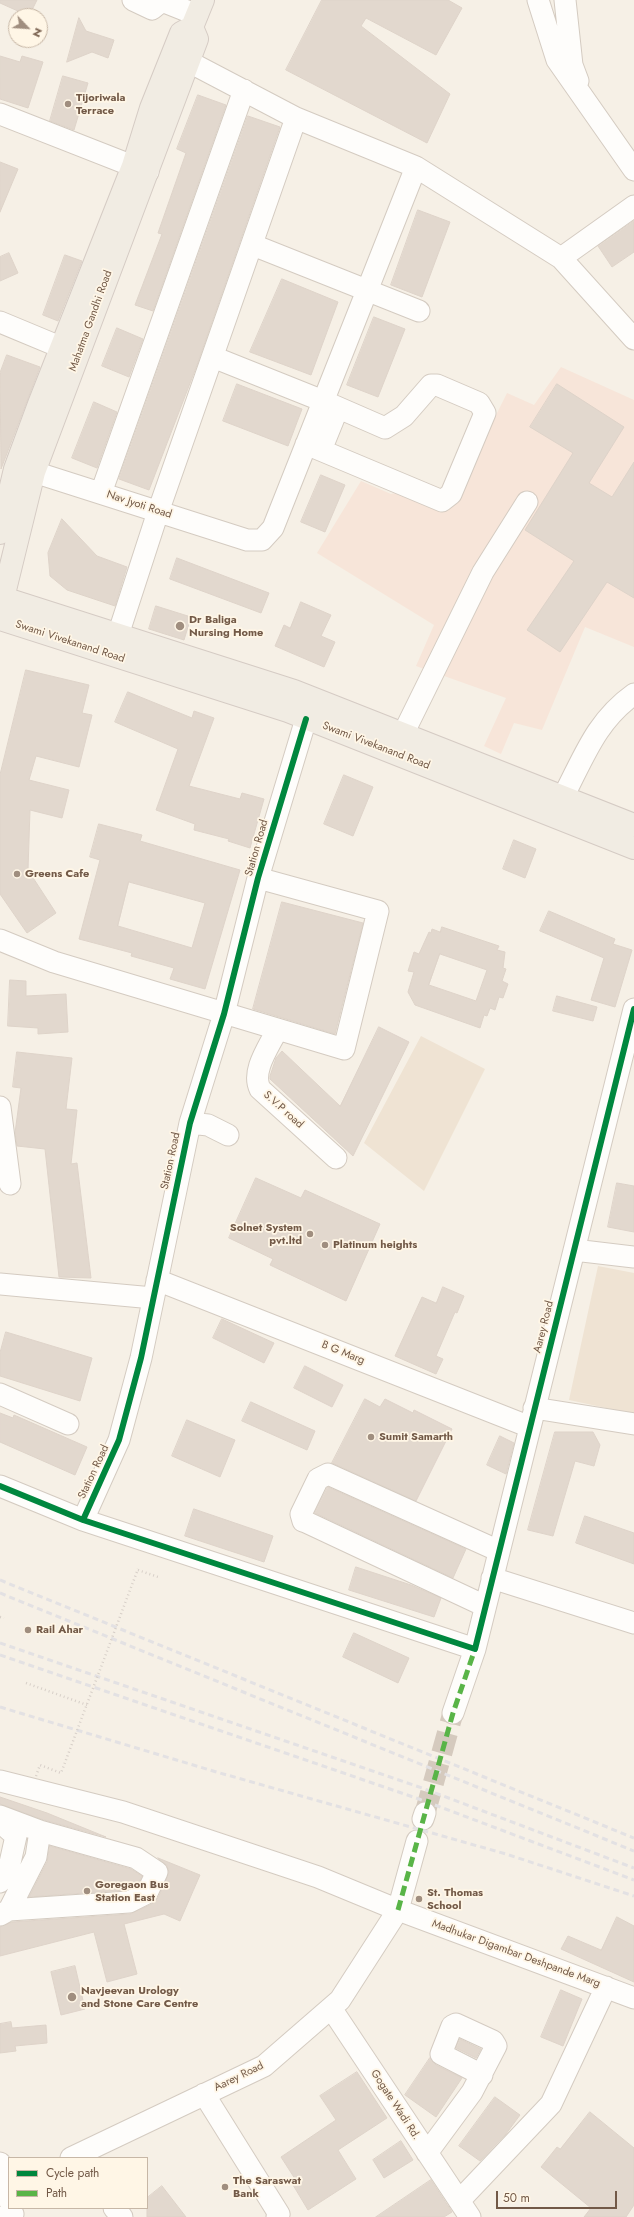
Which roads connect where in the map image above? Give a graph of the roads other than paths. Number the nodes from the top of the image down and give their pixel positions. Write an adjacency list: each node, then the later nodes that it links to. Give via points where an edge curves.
1 (133, 0): 4 (street, via 152,9)
2 (538, 0): 13 (street, via 557,60)
3 (565, 0): 10 (street, via 572,65 576,78)
4 (162, 1): 5 (street)
5 (197, 14): 6 (main road, Mahatma Gandhi Road, via 181,33)
6 (181, 57): 7 (street); 12 (main road, Mahatma Gandhi Road, via 151,108)
7 (244, 90): 9 (street); 26 (street)
8 (0, 114): 12 (street)
9 (296, 118): 11 (street); 15 (street)
10 (634, 162)
11 (416, 167): 16 (street); 17 (street)
12 (140, 169): 21 (main road, Mahatma Gandhi Road)
13 (634, 170)
14 (634, 206): 16 (street)
15 (253, 245): 17 (street); 22 (street)
16 (561, 258): 20 (street)
17 (366, 291): 18 (street); 23 (street)
18 (419, 311)
19 (0, 322): 21 (street)
20 (634, 339)
21 (70, 351): 25 (main road, Mahatma Gandhi Road)
22 (213, 358): 23 (street); 28 (street)
23 (330, 404): 24 (street); 24 (street, via 385,428 404,416 431,385 437,385 479,403 485,413 451,494 442,501)
24 (313, 447): 28 (street, Nav Jyoti Road, via 274,528 262,540 247,540)
25 (25, 471): 26 (street, Nav Jyoti Road); 29 (main road, Mahatma Gandhi Road); 30 (main road, Mahatma Gandhi Road)
26 (101, 493): 28 (street, Nav Jyoti Road)
27 (527, 502): 34 (street, via 483,572)
28 (158, 512): 31 (street)
29 (0, 532)
30 (1, 612): 31 (main road, Swami Vivekanand Road); 33 (main road, Swami Vivekanand Road)
31 (118, 635): 34 (main road, Swami Vivekanand Road, via 294,691)
32 (634, 694): 35 (street, via 617,706 598,729)
33 (306, 719): 37 (main road, Swami Vivekanand Road); 38 (street, Station Road)
34 (403, 734): 35 (main road, Swami Vivekanand Road)
35 (563, 797): 36 (main road, Swami Vivekanand Road)
36 (634, 825)
37 (634, 848)
38 (258, 878): 41 (street, Station Road); 42 (street, via 378,911 344,1049)
39 (0, 940): 41 (street, via 54,962)
40 (634, 1009): 48 (street, Aarey Road)
41 (224, 1014): 42 (street); 44 (street, Station Road)
42 (277, 1030): 46 (street, S.V.P road, via 259,1069 256,1082 260,1089)
43 (0, 1107): 47 (street)
44 (190, 1123): 45 (street, via 208,1125); 51 (street, Station Road)
45 (228, 1135)
46 (336, 1158)
47 (10, 1184)
48 (574, 1250): 49 (street); 53 (street, Aarey Road)
49 (634, 1257)
50 (0, 1284): 51 (street, B G Marg)
51 (155, 1289): 53 (street, B G Marg); 57 (street, Station Road, via 141,1358 119,1440)
52 (0, 1394): 54 (street)
53 (532, 1417): 55 (street, B G Marg); 58 (street, Aarey Road)
54 (68, 1424)
55 (634, 1424)
56 (0, 1486): 57 (street)
57 (83, 1520): 62 (street)
58 (499, 1552): 59 (street, Aarey Road); 60 (street, via 328,1474 318,1478 301,1514 306,1522)
59 (492, 1578): 60 (street, Aarey Road); 61 (street)
60 (485, 1606): 62 (street, Aarey Road)
61 (634, 1623)
62 (474, 1649): 63 (street, Aarey Road)
63 (453, 1713)
64 (0, 1781): 70 (street, Madhukar Digambar Deshpande Marg, via 124,1812 318,1877)
65 (0, 1816): 67 (street)
66 (0, 1822): 69 (street, via 16,1836 8,1872)
67 (40, 1830): 71 (street, via 36,1857); 71 (street, via 136,1858 157,1872 148,1893 129,1902)
68 (417, 1840): 70 (street, Aarey Road)
69 (0, 1882)
70 (398, 1910): 72 (street, Madhukar Digambar Deshpande Marg); 74 (street, Aarey Road, via 340,2000)
71 (4, 1913)
72 (606, 1987): 73 (street, Madhukar Digambar Deshpande Marg); 82 (street, via 551,2104)
73 (634, 1998)
74 (331, 2008): 76 (street, Aarey Road, via 264,2066); 77 (street, Gogate Wadi Rd.)
75 (482, 2075): 77 (street)
76 (204, 2094): 78 (street, Aarey Road); 83 (street)
77 (427, 2153): 82 (street, Gogate Wadi Rd.)
78 (73, 2157)
79 (0, 2163): 80 (street)
80 (8, 2198)
81 (115, 2209): 84 (street)
82 (465, 2209)
83 (279, 2216)
84 (122, 2217)

